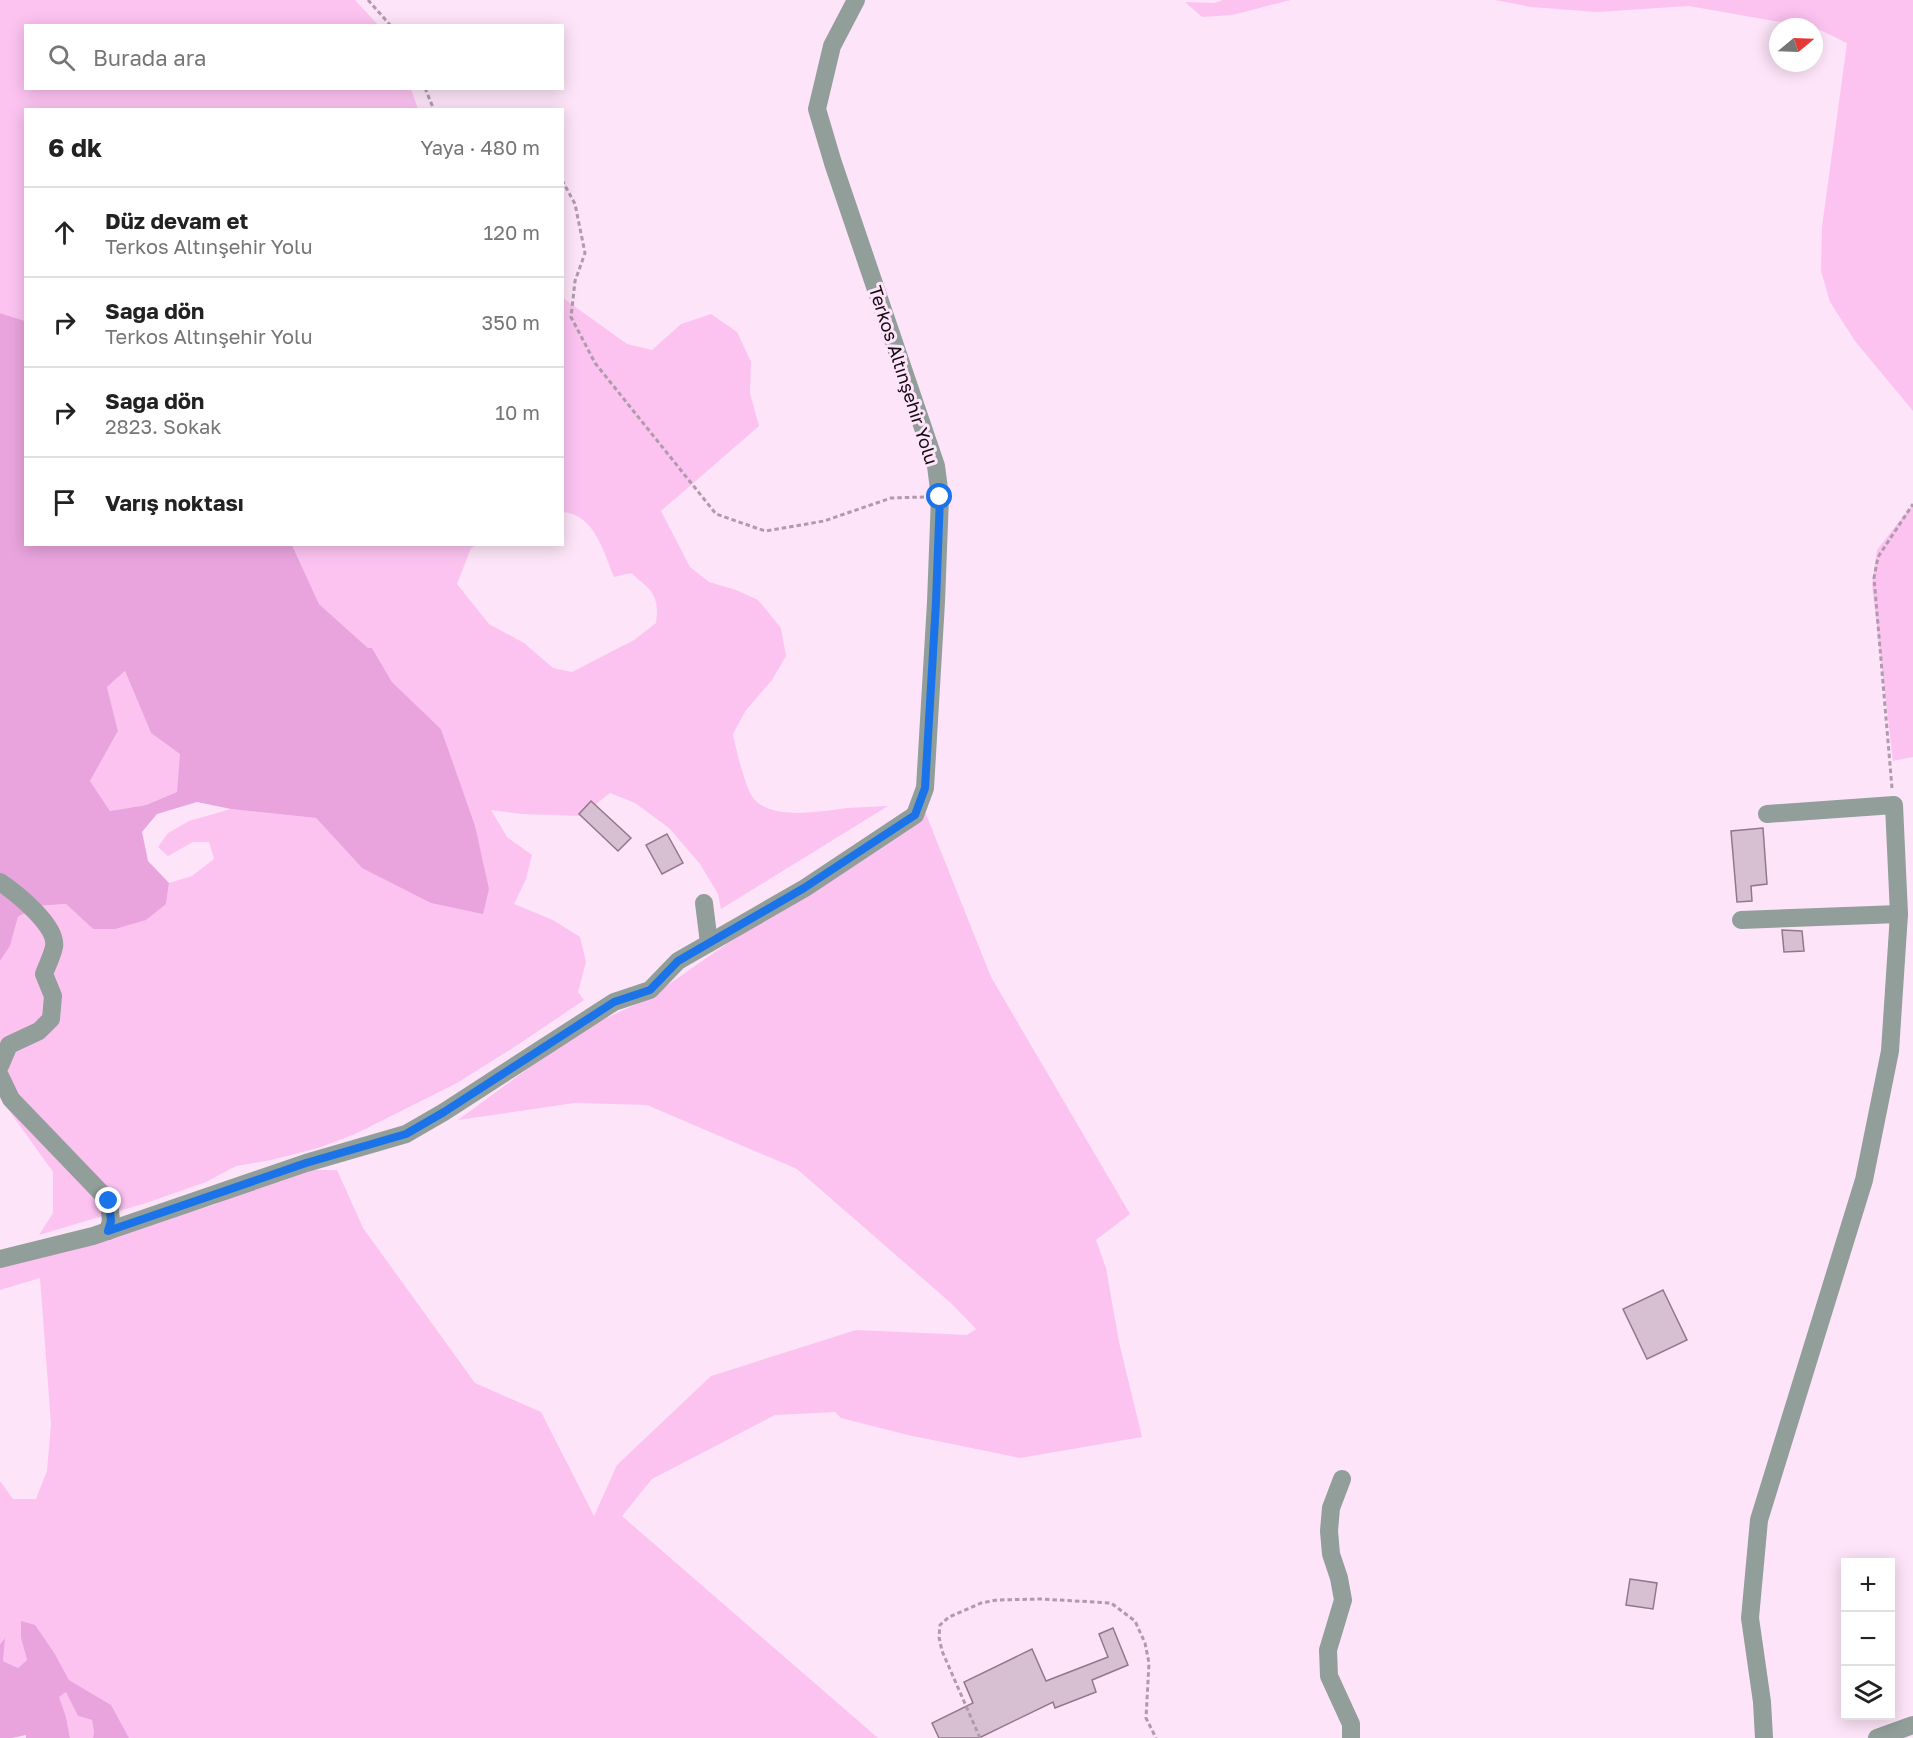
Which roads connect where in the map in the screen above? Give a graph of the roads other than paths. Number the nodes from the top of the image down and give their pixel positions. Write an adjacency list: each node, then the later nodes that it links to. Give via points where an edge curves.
1 (856, 0): 7 (street, Terkos Altınşehir Yolu, via 832,46 817,109 936,466 940,497 925,788 915,815 804,888)
2 (1767, 814): 5 (street, via 1894,805)
3 (0, 882): 8 (street, via 48,926 55,945 44,974 53,996 51,1019 39,1031 9,1044)
4 (704, 903): 7 (street)
5 (1899, 914): 6 (street); 15 (street, via 1890,1051 1864,1180 1759,1520 1750,1618)
6 (1741, 920)
7 (709, 943): 10 (street, Terkos Altınşehir Yolu, via 678,961 650,990 614,1002 406,1134 306,1163)
8 (0, 1066)
9 (0, 1076): 10 (street, via 11,1099 109,1201)
10 (108, 1231): 11 (street, Terkos Altınşehir Yolu)
11 (0, 1259)
12 (1342, 1479): 14 (street, via 1331,1508 1329,1531 1343,1600 1328,1650 1329,1676 1351,1724)
13 (1913, 1725): 16 (street)
14 (1351, 1738)
15 (1764, 1738)
16 (1877, 1738)

